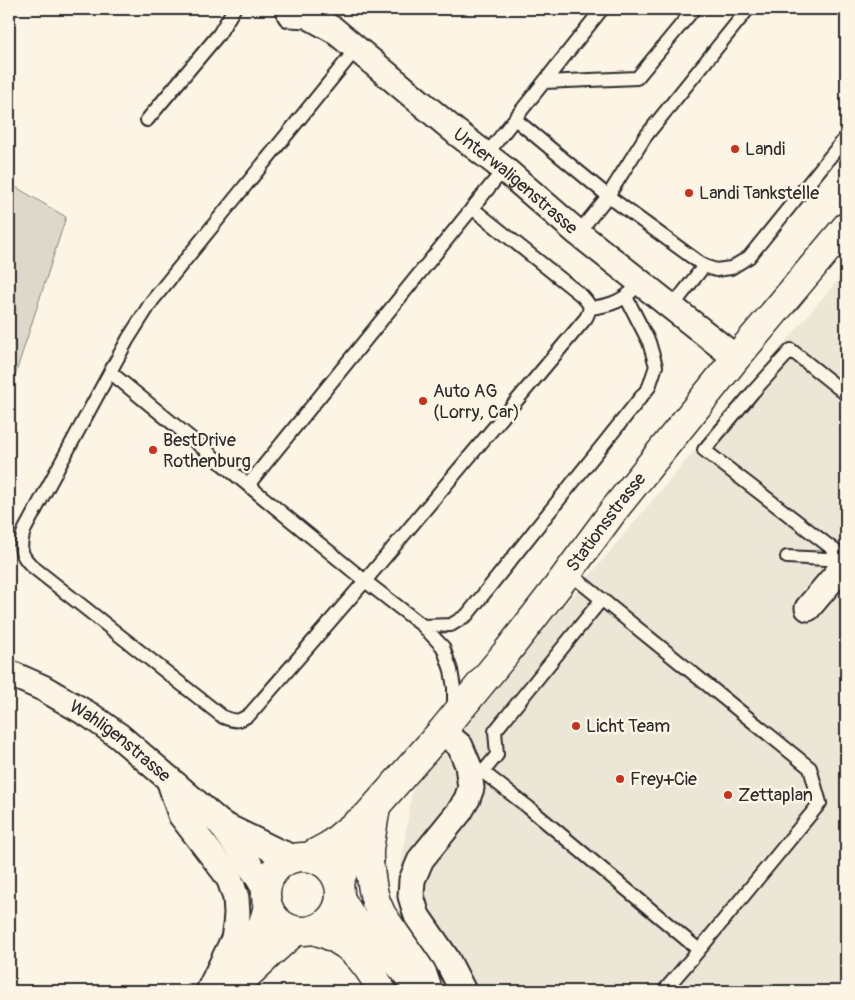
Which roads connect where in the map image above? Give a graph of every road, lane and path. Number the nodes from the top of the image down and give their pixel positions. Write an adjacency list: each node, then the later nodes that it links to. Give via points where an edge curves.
1 (234, 9): 9 (lane, via 219,34)
2 (602, 9): 7 (lane)
3 (694, 9): 7 (lane, via 637,78)
4 (748, 9): 12 (lane, via 645,137)
5 (284, 11): 6 (street, Unterwaligenstrasse, via 307,15 334,30)
6 (356, 49): 11 (street, Unterwaligenstrasse); 21 (lane, via 152,301)
7 (544, 82): 8 (lane)
8 (515, 119): 11 (lane); 12 (lane)
9 (147, 120)
10 (846, 137): 16 (lane, via 749,258 732,268 716,270)
11 (495, 162): 13 (lane); 15 (street, Unterwaligenstrasse)
12 (608, 196): 15 (lane); 16 (lane)
13 (472, 208): 19 (lane, via 582,295); 23 (lane)
14 (846, 227): 20 (main road, Stationsstrasse)
15 (578, 232): 17 (street, Unterwaligenstrasse)
16 (704, 266): 18 (lane)
17 (634, 290): 18 (street, Unterwaligenstrasse); 19 (lane, via 611,304); 30 (lane, via 656,366 649,387 467,615 451,625)
18 (672, 307): 20 (street, Unterwaligenstrasse)
19 (590, 308): 27 (lane, via 586,318)
20 (736, 358): 26 (main road, Stationsstrasse)
21 (110, 372): 23 (lane); 27 (lane, via 24,531 21,551 33,567 223,717 239,721 250,714)
22 (846, 394): 25 (lane, via 791,350 704,450)
23 (248, 486): 27 (lane)
24 (787, 557): 25 (lane)
25 (846, 561): 29 (street)
26 (568, 572): 28 (lane); 32 (main road, Stationsstrasse)
27 (365, 581): 30 (lane)
28 (602, 599): 33 (lane, via 494,732 497,755); 41 (lane, via 810,768 820,803)
29 (808, 608)
30 (423, 626): 32 (lane, via 443,647 451,670 454,688)
31 (9, 672): 34 (street, Wahligenstrasse, via 91,716)
32 (448, 724): 33 (street); 35 (main road, Stationsstrasse)
33 (476, 769): 41 (lane, via 535,812); 46 (street, via 467,800 421,859 412,880 411,896 417,916 446,958)
34 (169, 779): 36 (street, Wahligenstrasse); 42 (street, via 181,815 225,872 236,898 234,939)
35 (372, 812): 37 (main road, Stationsstrasse, via 330,845); 38 (main road, Stationsstrasse, via 352,851); 45 (main road, via 369,863 376,902 422,973)
36 (221, 824): 37 (street, Wahligenstrasse, via 276,851); 39 (street, Wahligenstrasse, via 256,874)
37 (301, 857): 38 (main road, via 315,858 328,866); 39 (main road, via 283,863 275,870 269,880)
38 (339, 890): 40 (main road, via 332,918); 45 (main road, via 356,924)
39 (267, 899): 40 (main road, via 274,918 282,925); 43 (main road, via 258,937)
40 (305, 930): 43 (main road); 44 (main road, via 326,934 347,945 371,972)
41 (700, 950): 47 (lane)
42 (209, 991)
43 (227, 991)
44 (382, 991)
45 (426, 991)
46 (463, 991)
47 (664, 991)

